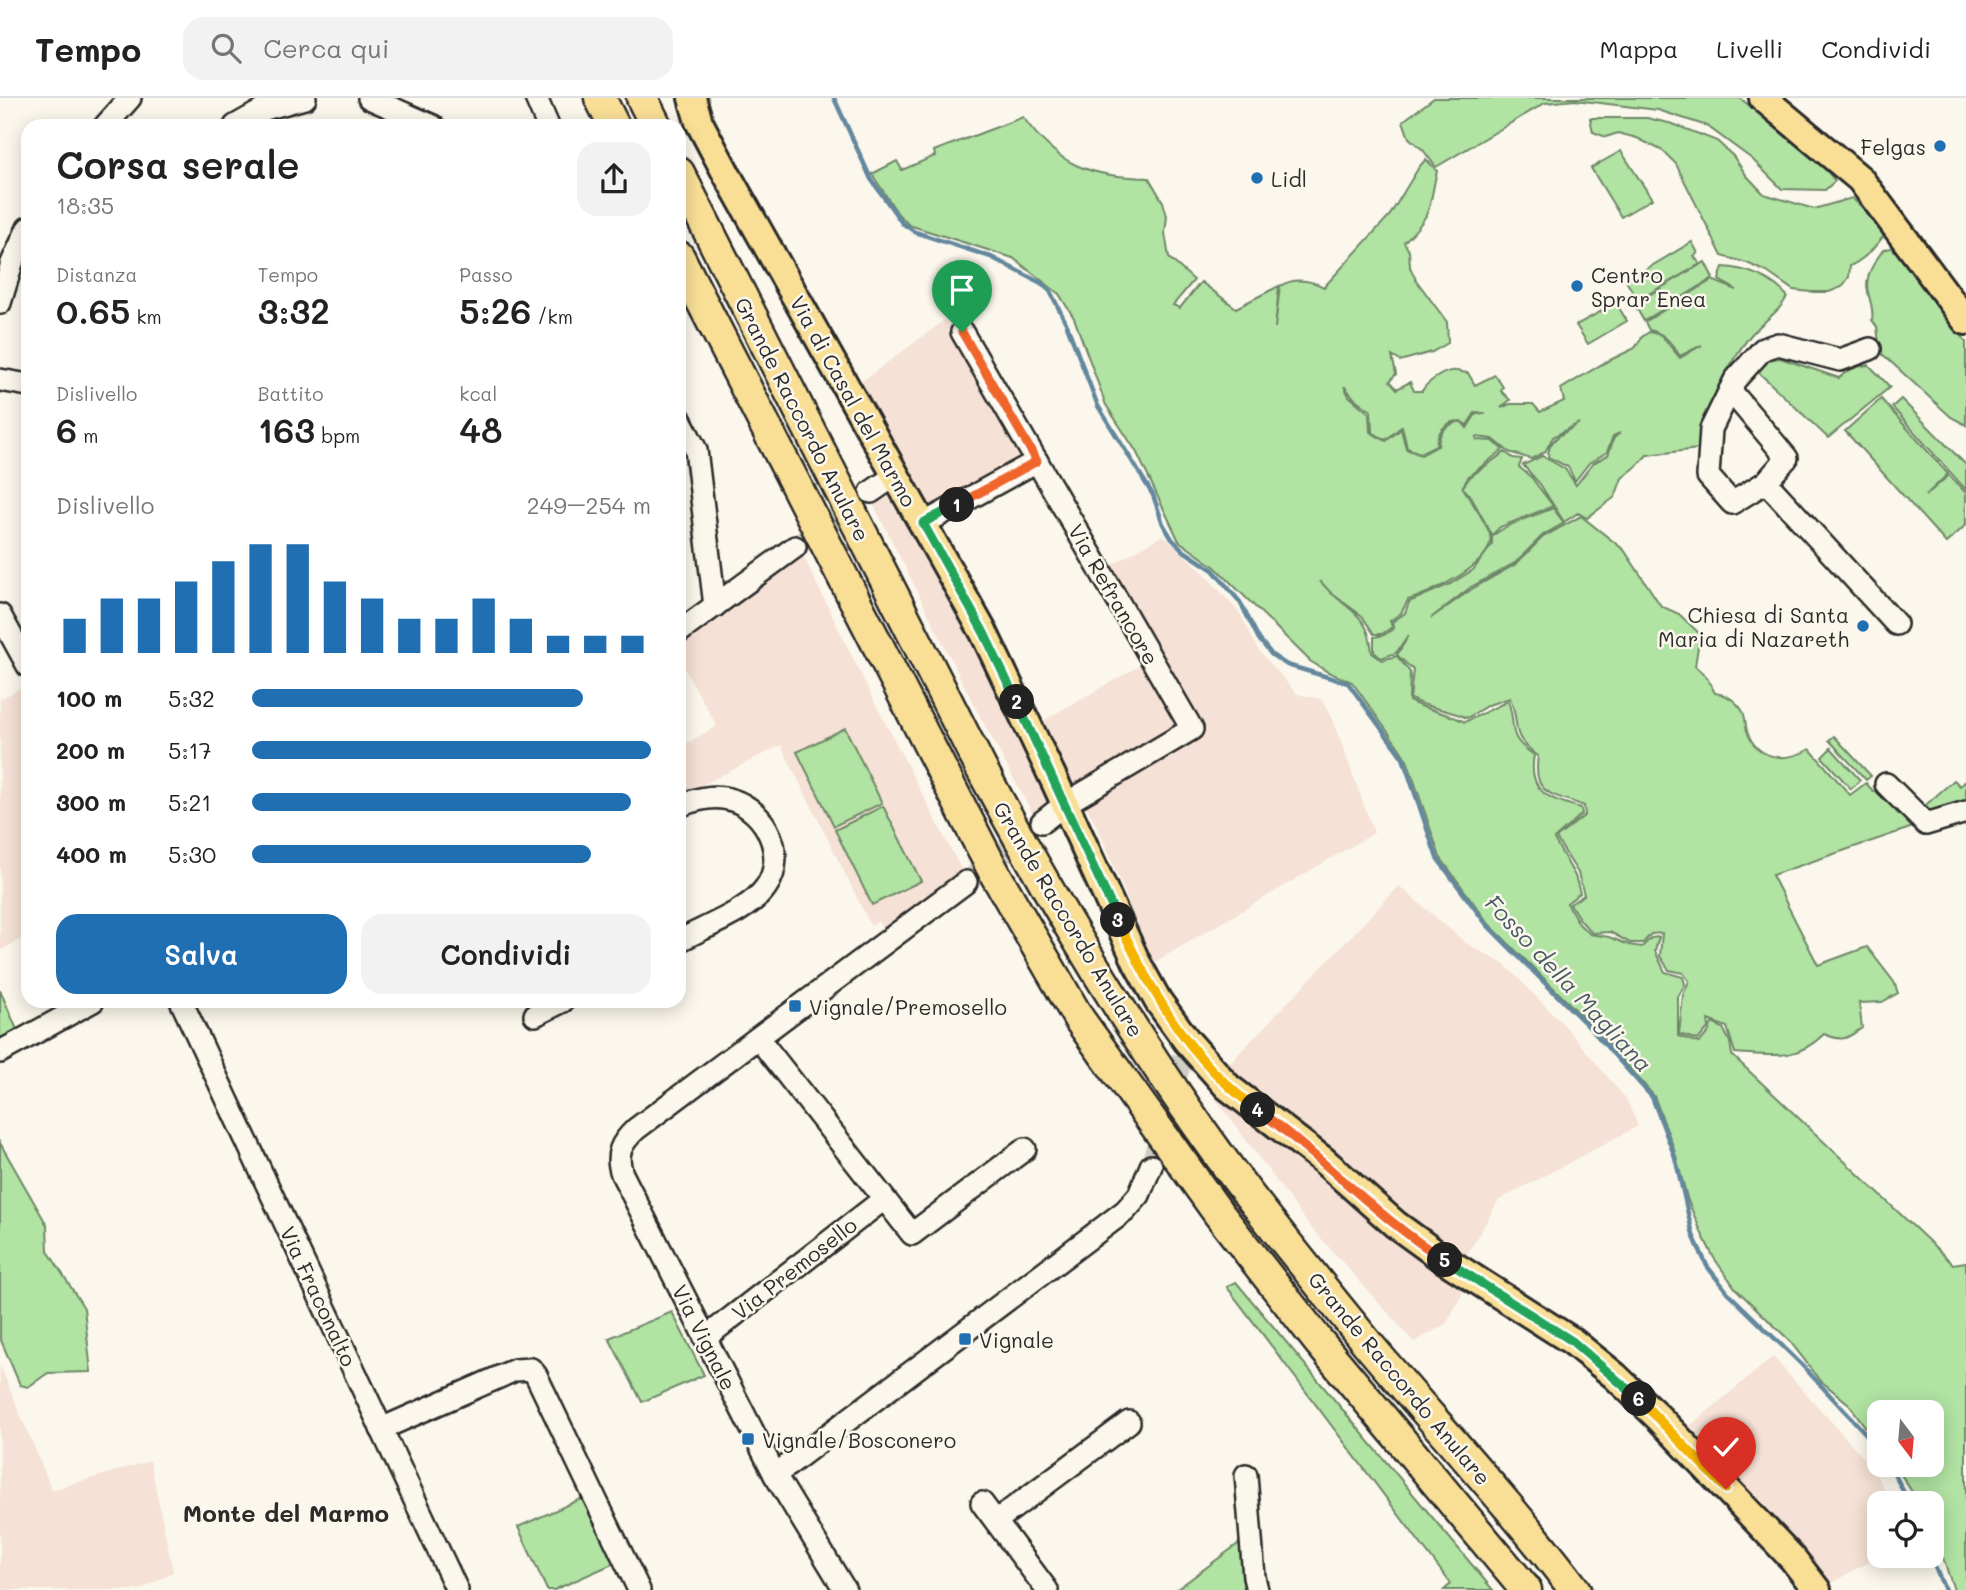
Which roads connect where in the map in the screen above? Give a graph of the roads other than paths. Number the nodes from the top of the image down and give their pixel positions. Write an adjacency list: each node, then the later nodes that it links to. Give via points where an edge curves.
1 (130, 98): 9 (street)
2 (305, 98): 10 (street)
3 (369, 98): 11 (street)
4 (536, 98): 12 (street)
5 (642, 98): 13 (highway)
6 (692, 98): 27 (main road, Via di Casal del Marmo, via 715,153)
7 (1763, 98): 19 (main road, via 1860,179)
8 (1785, 98): 17 (main road, via 1851,150 1889,189)
9 (111, 119)
10 (247, 119)
11 (417, 119)
12 (545, 119)
13 (652, 119)
14 (686, 187): 60 (highway, Grande Raccordo Anulare, via 981,768 1112,997 1257,1205)
15 (21, 243): 18 (street)
16 (686, 271): 66 (highway, Grande Raccordo Anulare, via 994,872 1079,1019 1219,1214 1319,1342)
17 (1966, 298)
18 (0, 303)
19 (1966, 321)
20 (962, 332): 26 (street, Via Refrancore)
21 (1870, 349): 24 (street, via 1840,360 1778,344 1763,349)
22 (0, 380): 23 (street)
23 (21, 384)
24 (1730, 390): 28 (street, via 1787,458); 28 (street, via 1711,429 1708,476 1732,503)
25 (686, 431): 32 (street, via 696,450)
26 (1037, 461): 30 (street); 39 (street, Via Refrancore, via 1192,729)
27 (896, 475): 29 (street); 30 (main road, Via di Casal del Marmo)
28 (1766, 482): 34 (street)
29 (870, 492)
30 (923, 523): 39 (main road, Via di Casal del Marmo, via 984,633)
31 (795, 547): 32 (street)
32 (715, 606): 35 (street)
33 (0, 615): 36 (street)
34 (1896, 624)
35 (686, 627)
36 (21, 653)
37 (1886, 784): 40 (street, via 1926,824)
38 (686, 803): 43 (street, via 720,797 754,812 773,844 775,863 760,896)
39 (1065, 804): 41 (street); 67 (main road, Via di Casal del Marmo, via 1149,985 1211,1070 1395,1224 1572,1341 1615,1376 1793,1559)
40 (1966, 812)
41 (1042, 822)
42 (966, 882): 48 (street, Via Vignale)
43 (686, 937)
44 (80, 1008): 49 (street)
45 (184, 1008): 55 (street, Via Fraconalto)
46 (549, 1008): 47 (street)
47 (535, 1015)
48 (759, 1039): 52 (street); 53 (street, Via Vignale, via 636,1129 618,1156 622,1174)
49 (0, 1052)
50 (1025, 1149): 52 (street, via 912,1234)
51 (1151, 1166): 56 (street, via 1139,1195 1125,1211)
52 (884, 1199): 53 (street, Via Premosello)
53 (705, 1338): 56 (street, Via Vignale)
54 (1129, 1422): 59 (street)
55 (381, 1429): 61 (street, Via Fraconalto); 62 (street, via 515,1370 531,1369)
56 (775, 1475): 63 (street, Via Vignale)
57 (1245, 1475): 65 (street)
58 (982, 1503): 59 (street)
59 (996, 1521): 64 (street)
60 (1574, 1587)
61 (457, 1590)
62 (639, 1590)
63 (845, 1590)
64 (1047, 1590)
65 (1257, 1590)
66 (1526, 1590)
67 (1817, 1590)

